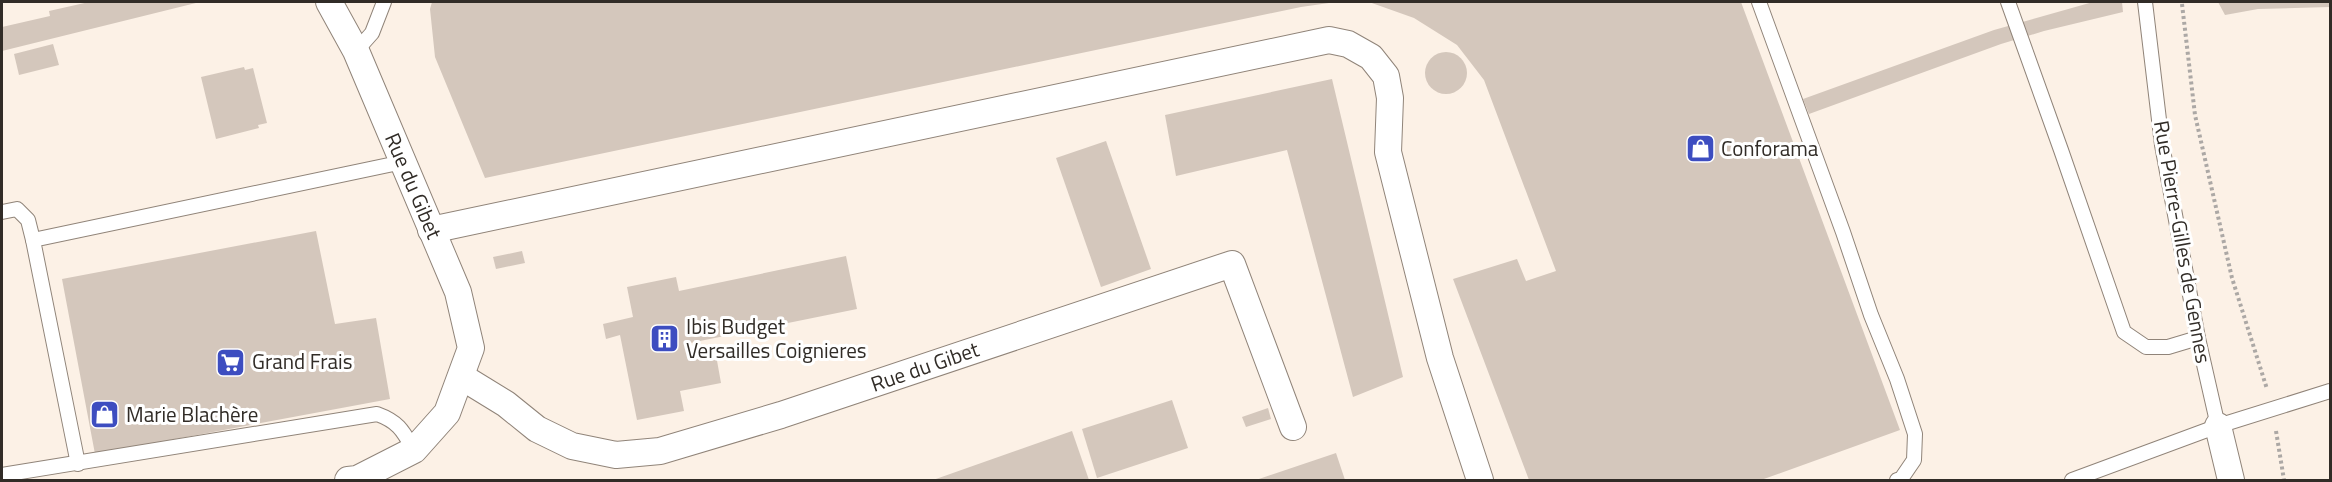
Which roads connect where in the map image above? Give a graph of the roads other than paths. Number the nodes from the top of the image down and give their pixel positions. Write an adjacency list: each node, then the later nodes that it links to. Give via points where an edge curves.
1 (329, 2): 6 (street, Rue du Gibet)
2 (384, 2): 6 (lane, via 372,33)
3 (1759, 2): 21 (lane, via 1915,434 1914,460 1901,479)
4 (2008, 2): 11 (lane, via 2124,332 2146,347 2168,347)
5 (2145, 2): 11 (lane, Rue Pierre-Gilles de Gennes, via 2162,145)
6 (356, 51): 7 (street, Rue du Gibet)
7 (403, 162): 9 (street, Rue du Gibet); 10 (lane)
8 (2, 212): 10 (lane, via 17,209 28,220)
9 (431, 230): 12 (street, Rue du Gibet, via 458,292 471,348); 20 (street, via 1329,40 1348,44 1371,57 1386,76 1390,98 1388,152 1440,358)
10 (33, 240): 17 (lane)
11 (2198, 338): 14 (lane, Rue Pierre-Gilles de Gennes)
12 (462, 377): 15 (street, Rue du Gibet, via 537,429 572,446 616,455 660,451 781,415 1232,264); 16 (street, Rue du Gibet, via 447,413)
13 (2331, 391): 14 (lane)
14 (2218, 426): 22 (lane); 23 (street, Rue Pierre-Gilles de Gennes)
15 (1293, 427)
16 (414, 450): 17 (lane, via 403,429 392,419 377,414); 19 (street, Rue du Gibet)
17 (78, 464): 18 (lane)
18 (2, 475)
19 (348, 480)
20 (1480, 480)
21 (1896, 480)
22 (2072, 480)
23 (2231, 480)

